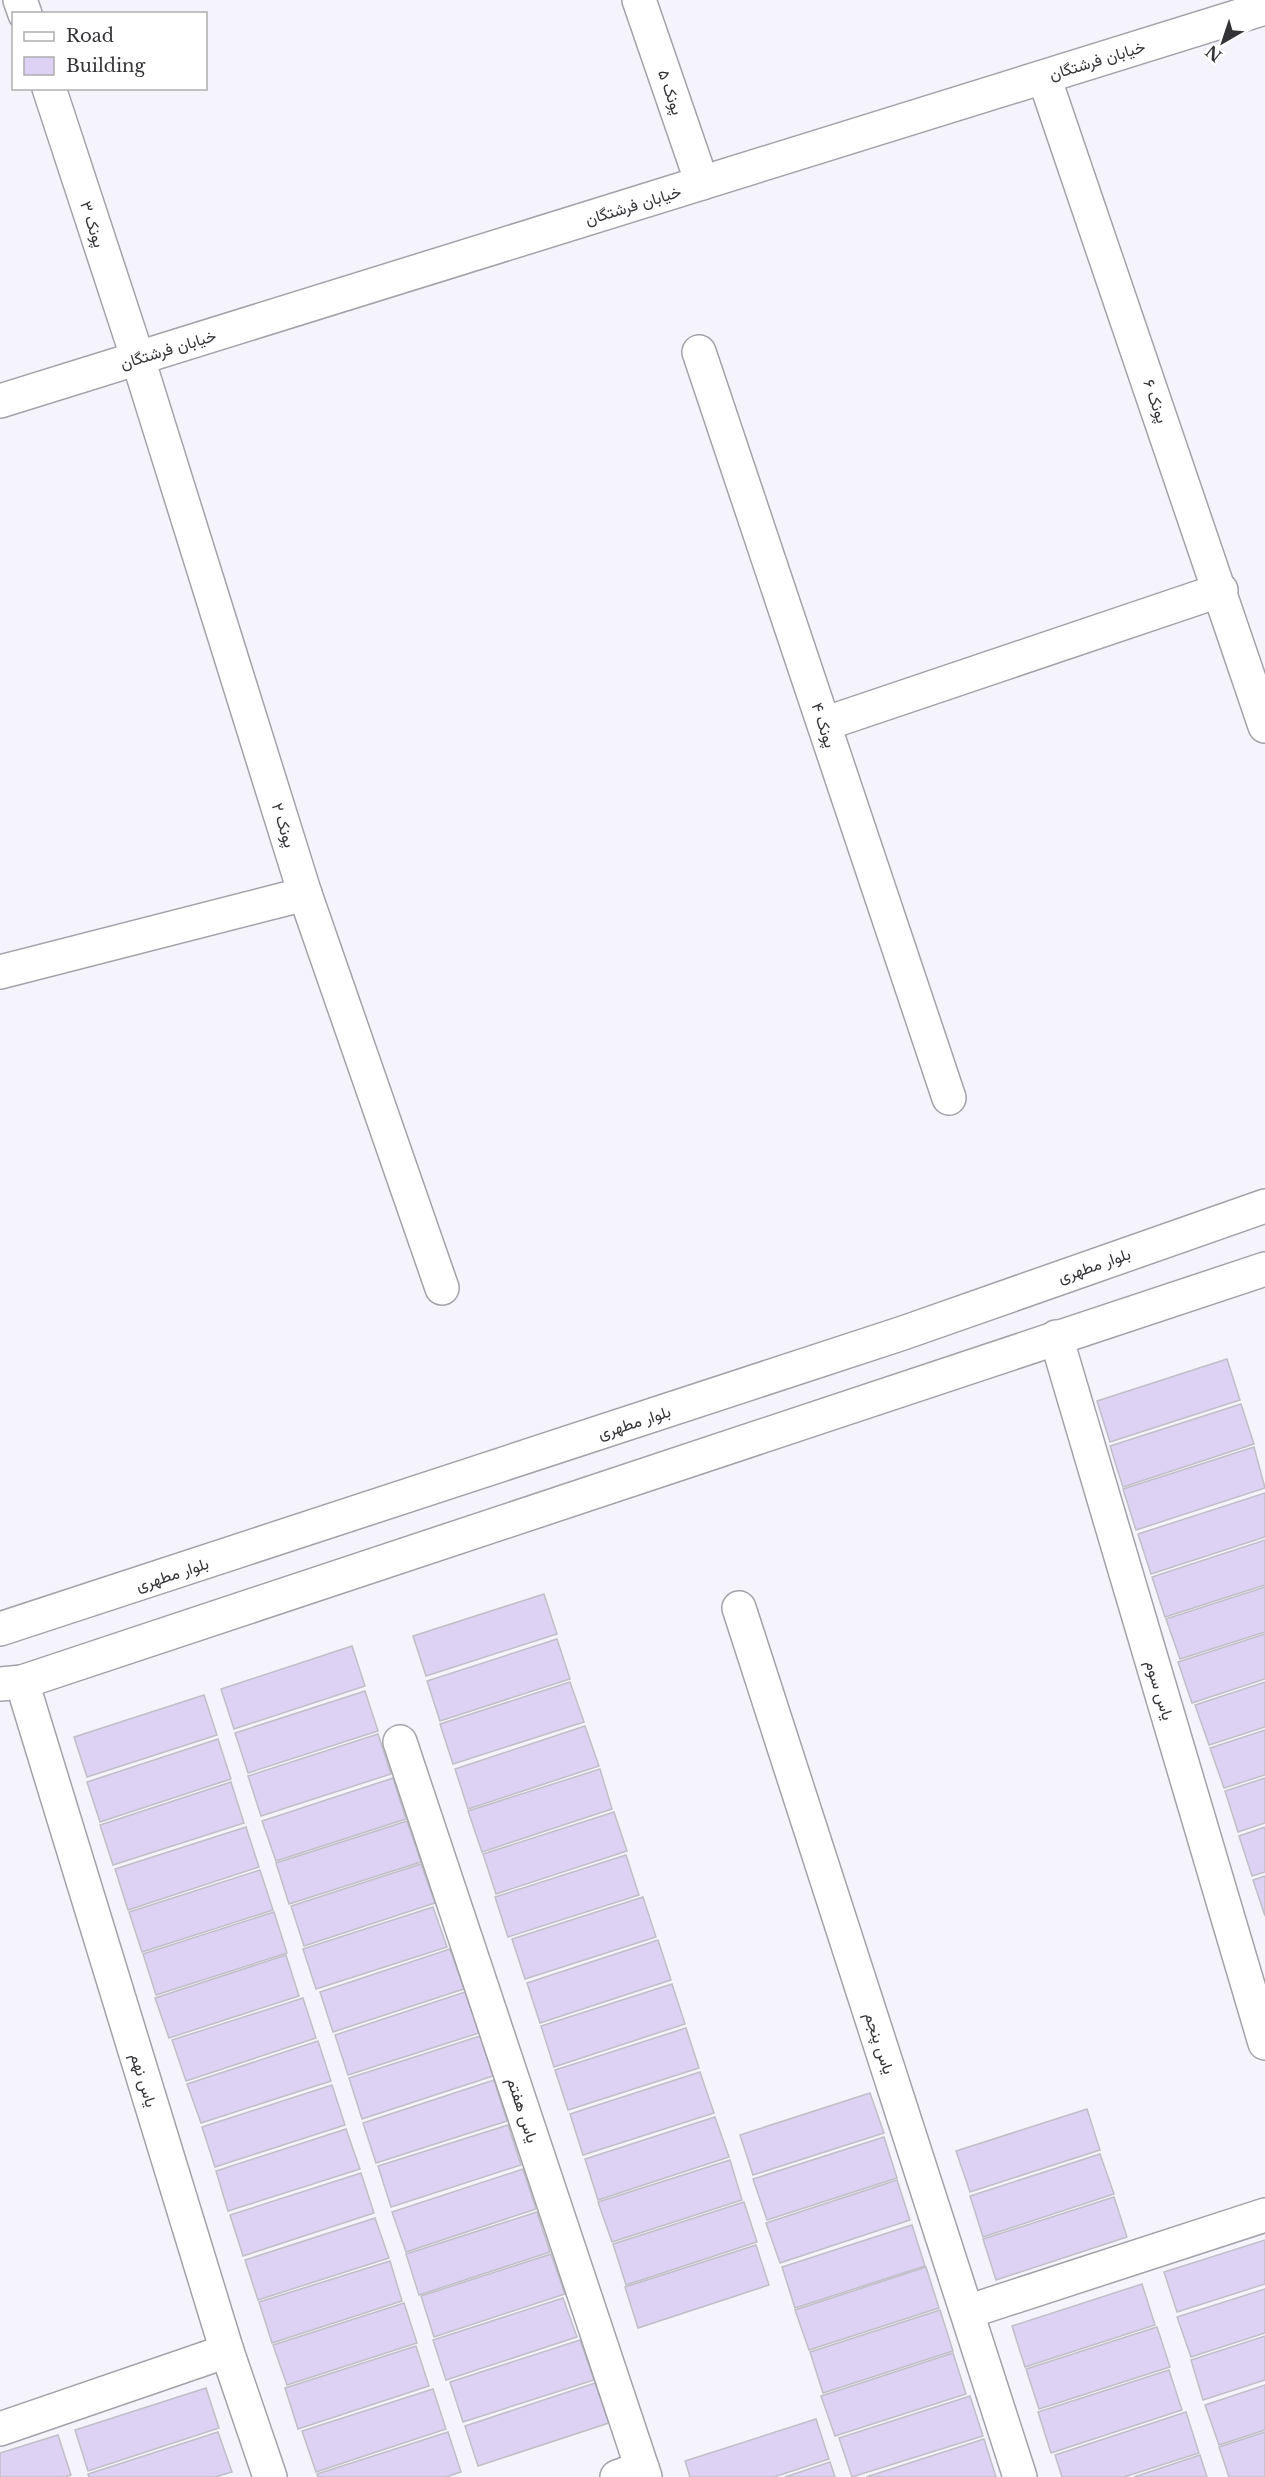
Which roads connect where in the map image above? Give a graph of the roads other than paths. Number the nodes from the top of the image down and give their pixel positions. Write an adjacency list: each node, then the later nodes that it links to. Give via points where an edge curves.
1 (639, 0): 5 (street, پونک ۵)
2 (1265, 8): 3 (street, خیابان فرشتگان)
3 (1044, 77): 5 (street, خیابان فرشتگان); 9 (street, پونک ۶)
4 (50, 90): 7 (street, پونک ۳)
5 (702, 183): 7 (street, خیابان فرشتگان)
6 (699, 352): 10 (street, پونک ۴)
7 (138, 358): 8 (street, خیابان فرشتگان); 12 (street, پونک ۲)
8 (0, 401)
9 (1221, 590): 10 (street); 11 (street, پونک ۶)
10 (824, 724): 14 (street, پونک ۴)
11 (1265, 726)
12 (305, 894): 13 (street); 17 (street, پونک ۲)
13 (0, 972)
14 (949, 1098)
15 (1265, 1206): 20 (street, بلوار مطهری, via 903,1333)
16 (1265, 1269): 18 (street)
17 (442, 1288)
18 (1056, 1337): 21 (street); 23 (street, یاس سوم)
19 (739, 1608): 25 (street, یاس پنجم)
20 (1, 1622)
21 (11, 1683): 26 (street, یاس نهم)
22 (400, 1742): 28 (street, یاس هفتم)
23 (1265, 2043)
24 (1265, 2215): 25 (street)
25 (967, 2312): 30 (street, یاس پنجم)
26 (227, 2351): 27 (street); 29 (street, یاس نهم)
27 (0, 2429)
28 (635, 2474)
29 (270, 2477)
30 (1020, 2477)

